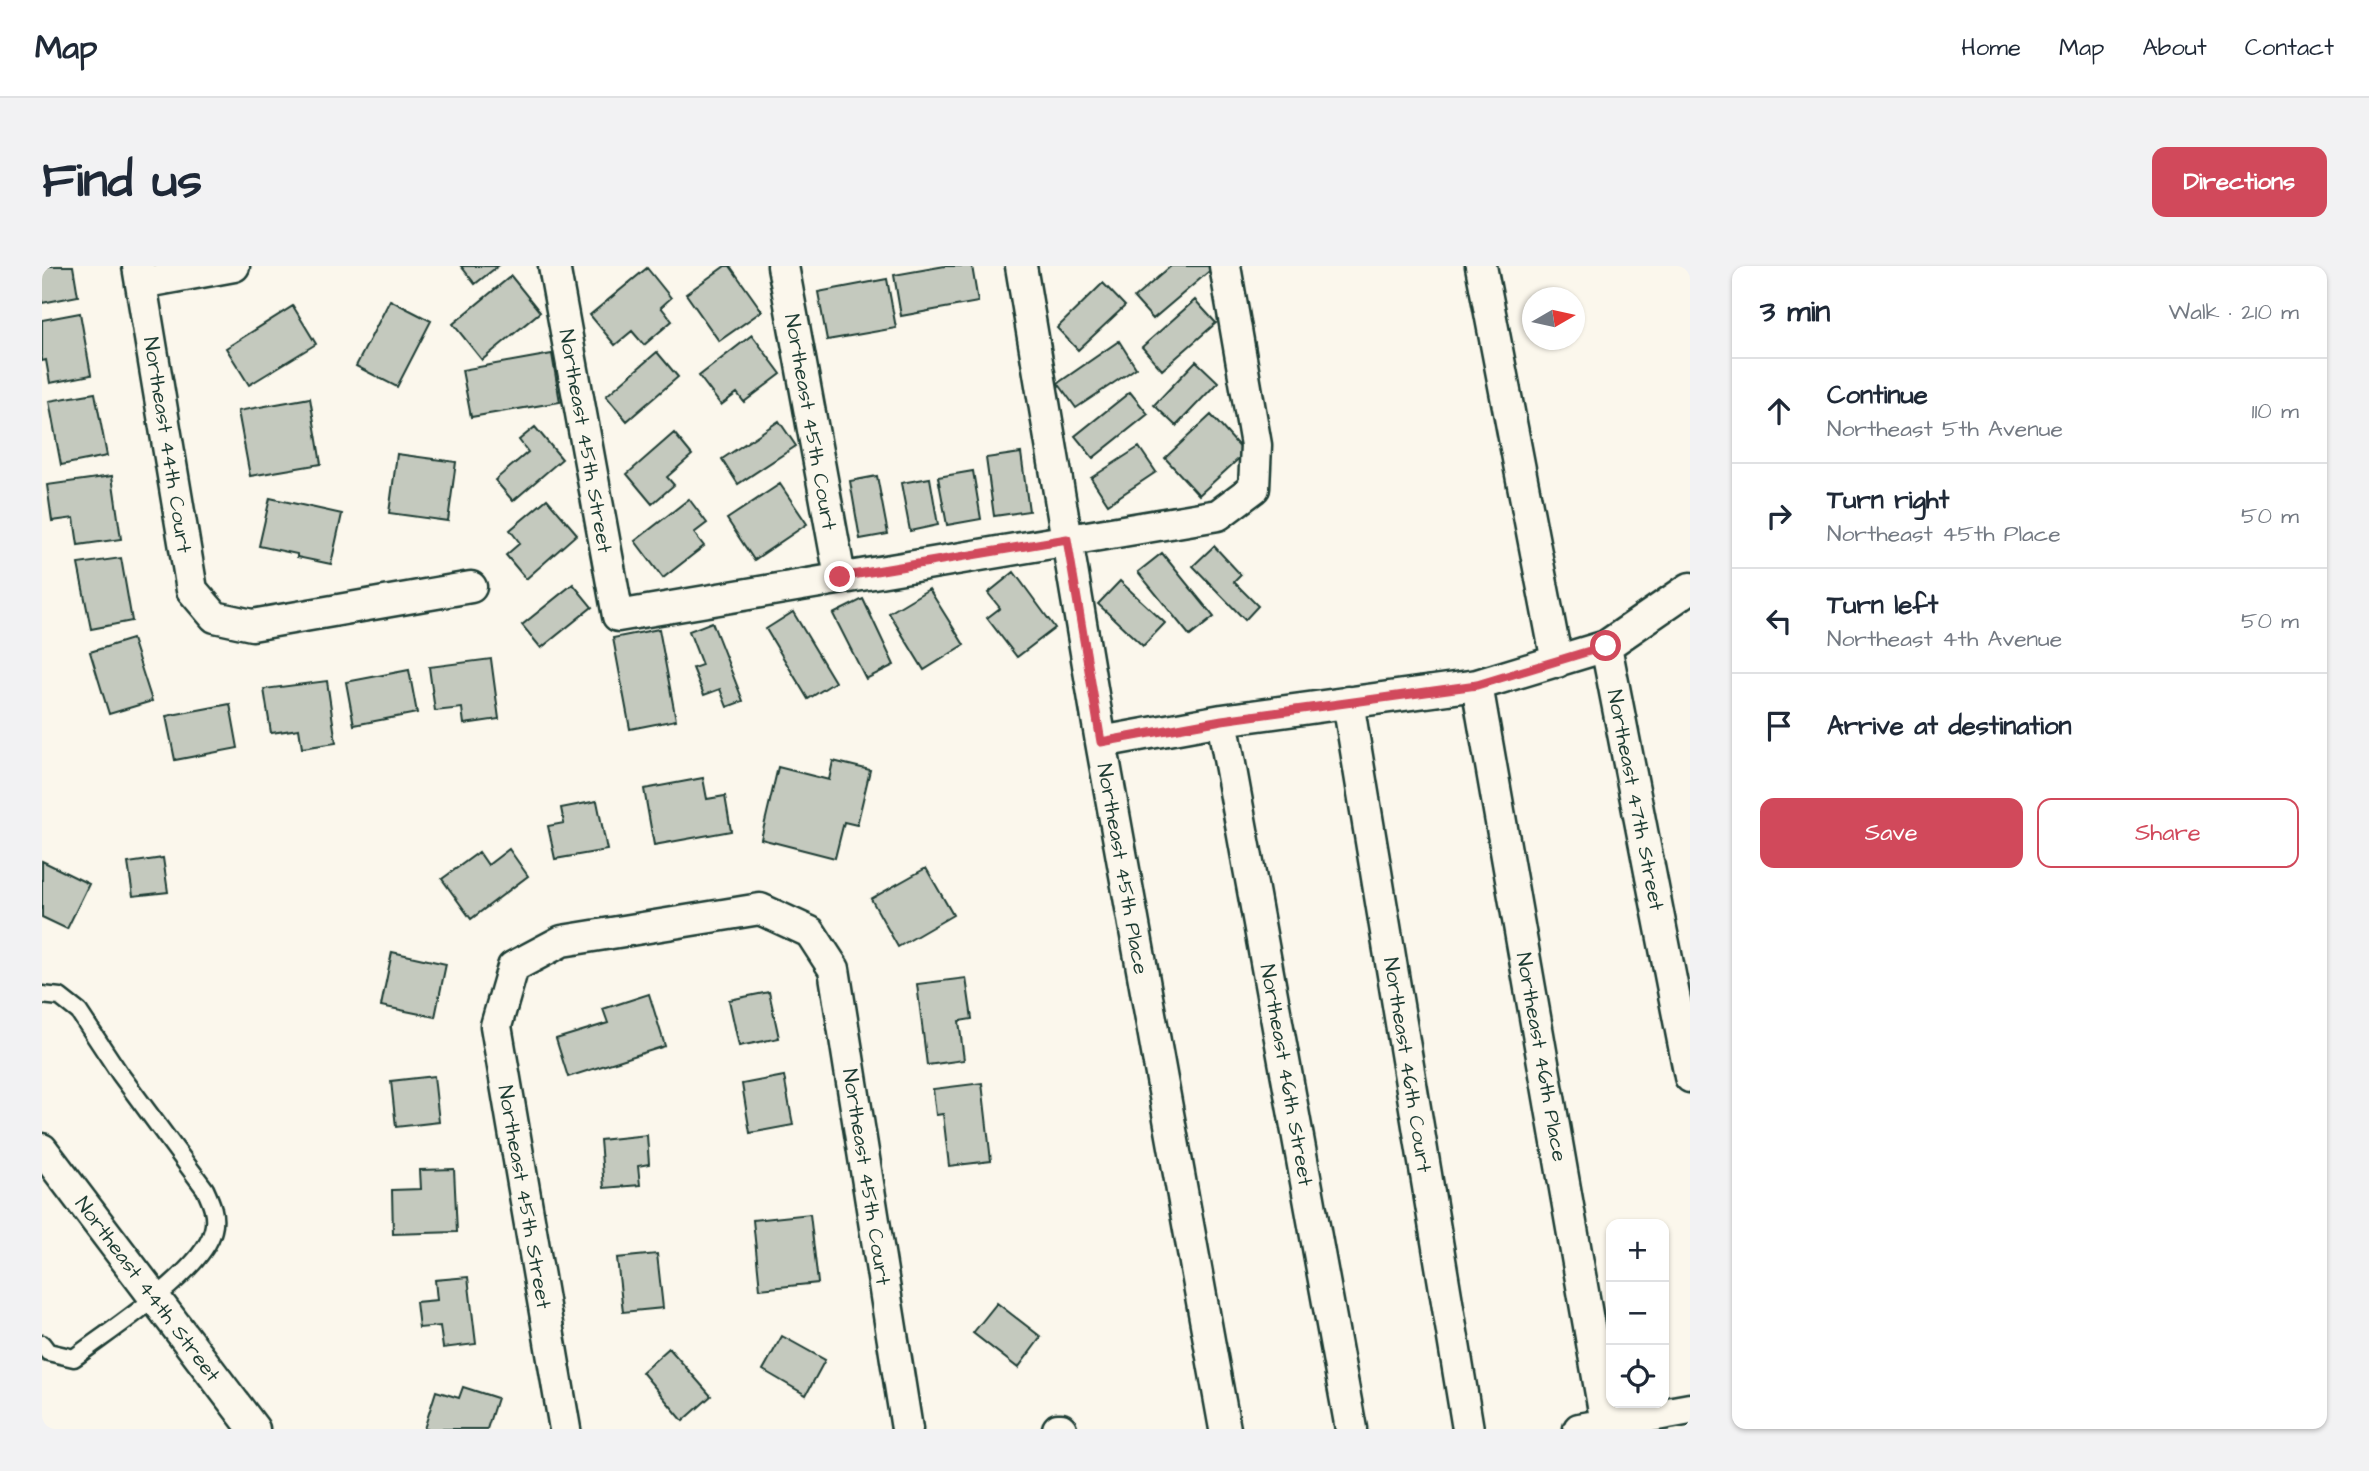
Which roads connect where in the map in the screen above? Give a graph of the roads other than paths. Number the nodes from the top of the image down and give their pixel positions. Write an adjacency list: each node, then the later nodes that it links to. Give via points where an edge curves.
1 (234, 266): 7 (street)
2 (554, 266): 9 (street, Northeast 45th Street, via 618,616)
3 (783, 266): 9 (street, Northeast 45th Court)
4 (1021, 266): 8 (street, Northeast 45th Place)
5 (1225, 266): 8 (street, via 1256,445 1254,488 1218,514)
6 (1481, 266): 13 (street)
7 (140, 275): 10 (street, Northeast 44th Court, via 192,590 215,617 252,625)
8 (1067, 539): 9 (street); 17 (street, Northeast 45th Place)
9 (840, 577)
10 (471, 587)
11 (1690, 588): 12 (street)
12 (1606, 646): 13 (street); 20 (street, Northeast 47th Street)
13 (1557, 662): 14 (street)
14 (1477, 685): 15 (street); 25 (street, Northeast 46th Place)
15 (1348, 702): 16 (street); 31 (street, Northeast 46th Court)
16 (1222, 720): 17 (street); 30 (street, Northeast 46th Street)
17 (1101, 742): 29 (street, Northeast 45th Place)
18 (810, 932): 27 (street, Northeast 45th Street, via 760,909 562,940 513,967 496,1026); 28 (street, Northeast 45th Court, via 834,969)
19 (42, 995): 22 (lane, via 60,997 79,1012 214,1207 214,1229 203,1254)
20 (1690, 1077)
21 (45, 1160): 22 (street, Northeast 44th Street)
22 (156, 1297): 23 (lane, via 74,1358 48,1352); 26 (street, Northeast 44th Street)
23 (42, 1343)
24 (1690, 1409): 25 (street)
25 (1597, 1427)
26 (254, 1429)
27 (565, 1429)
28 (908, 1429)
29 (1225, 1429)
30 (1352, 1429)
31 (1468, 1429)

